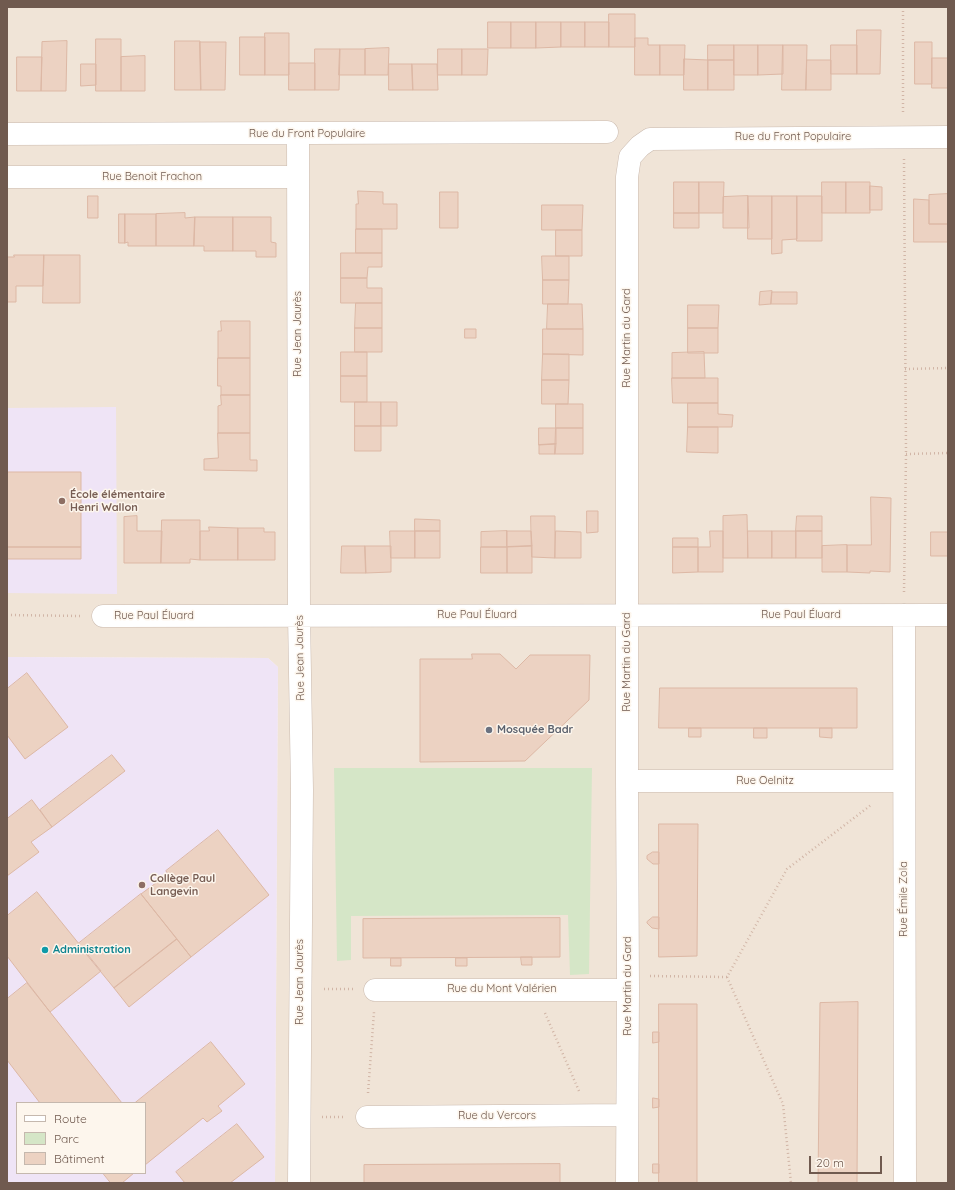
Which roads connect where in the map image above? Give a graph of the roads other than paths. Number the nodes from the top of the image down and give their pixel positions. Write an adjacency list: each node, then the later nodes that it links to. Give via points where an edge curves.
1 (607, 132): 3 (street, Rue du Front Populaire)
2 (7, 134): 3 (street, Rue du Front Populaire)
3 (298, 134): 7 (street, Rue Jean Jaurès)
4 (948, 137): 5 (street, Rue du Front Populaire, via 666,138 650,139)
5 (640, 146): 9 (street, Rue Martin du Gard, via 630,157 627,177)
6 (7, 177): 7 (street, Rue Benoit Frachon)
7 (298, 177): 8 (street, Rue Jean Jaurès)
8 (299, 615): 9 (street, Rue Paul Éluard); 12 (street, Rue Paul Éluard); 19 (street, Rue Jean Jaurès, via 302,790)
9 (627, 615): 10 (street, Rue Paul Éluard); 13 (street, Rue Martin du Gard)
10 (904, 615): 11 (street, Rue Paul Éluard); 14 (street, Rue Émile Zola)
11 (948, 615)
12 (103, 616)
13 (627, 781): 14 (street, Rue Oelnitz); 15 (street, Rue Martin du Gard)
14 (904, 781): 21 (street, Rue Émile Zola)
15 (628, 983): 16 (street, Rue du Mont Valérien, via 534,989); 17 (street, Rue Martin du Gard)
16 (375, 990)
17 (627, 1115): 18 (street, Rue du Vercors); 20 (street, Rue Martin du Gard)
18 (367, 1117)
19 (299, 1183)
20 (627, 1183)
21 (905, 1183)

